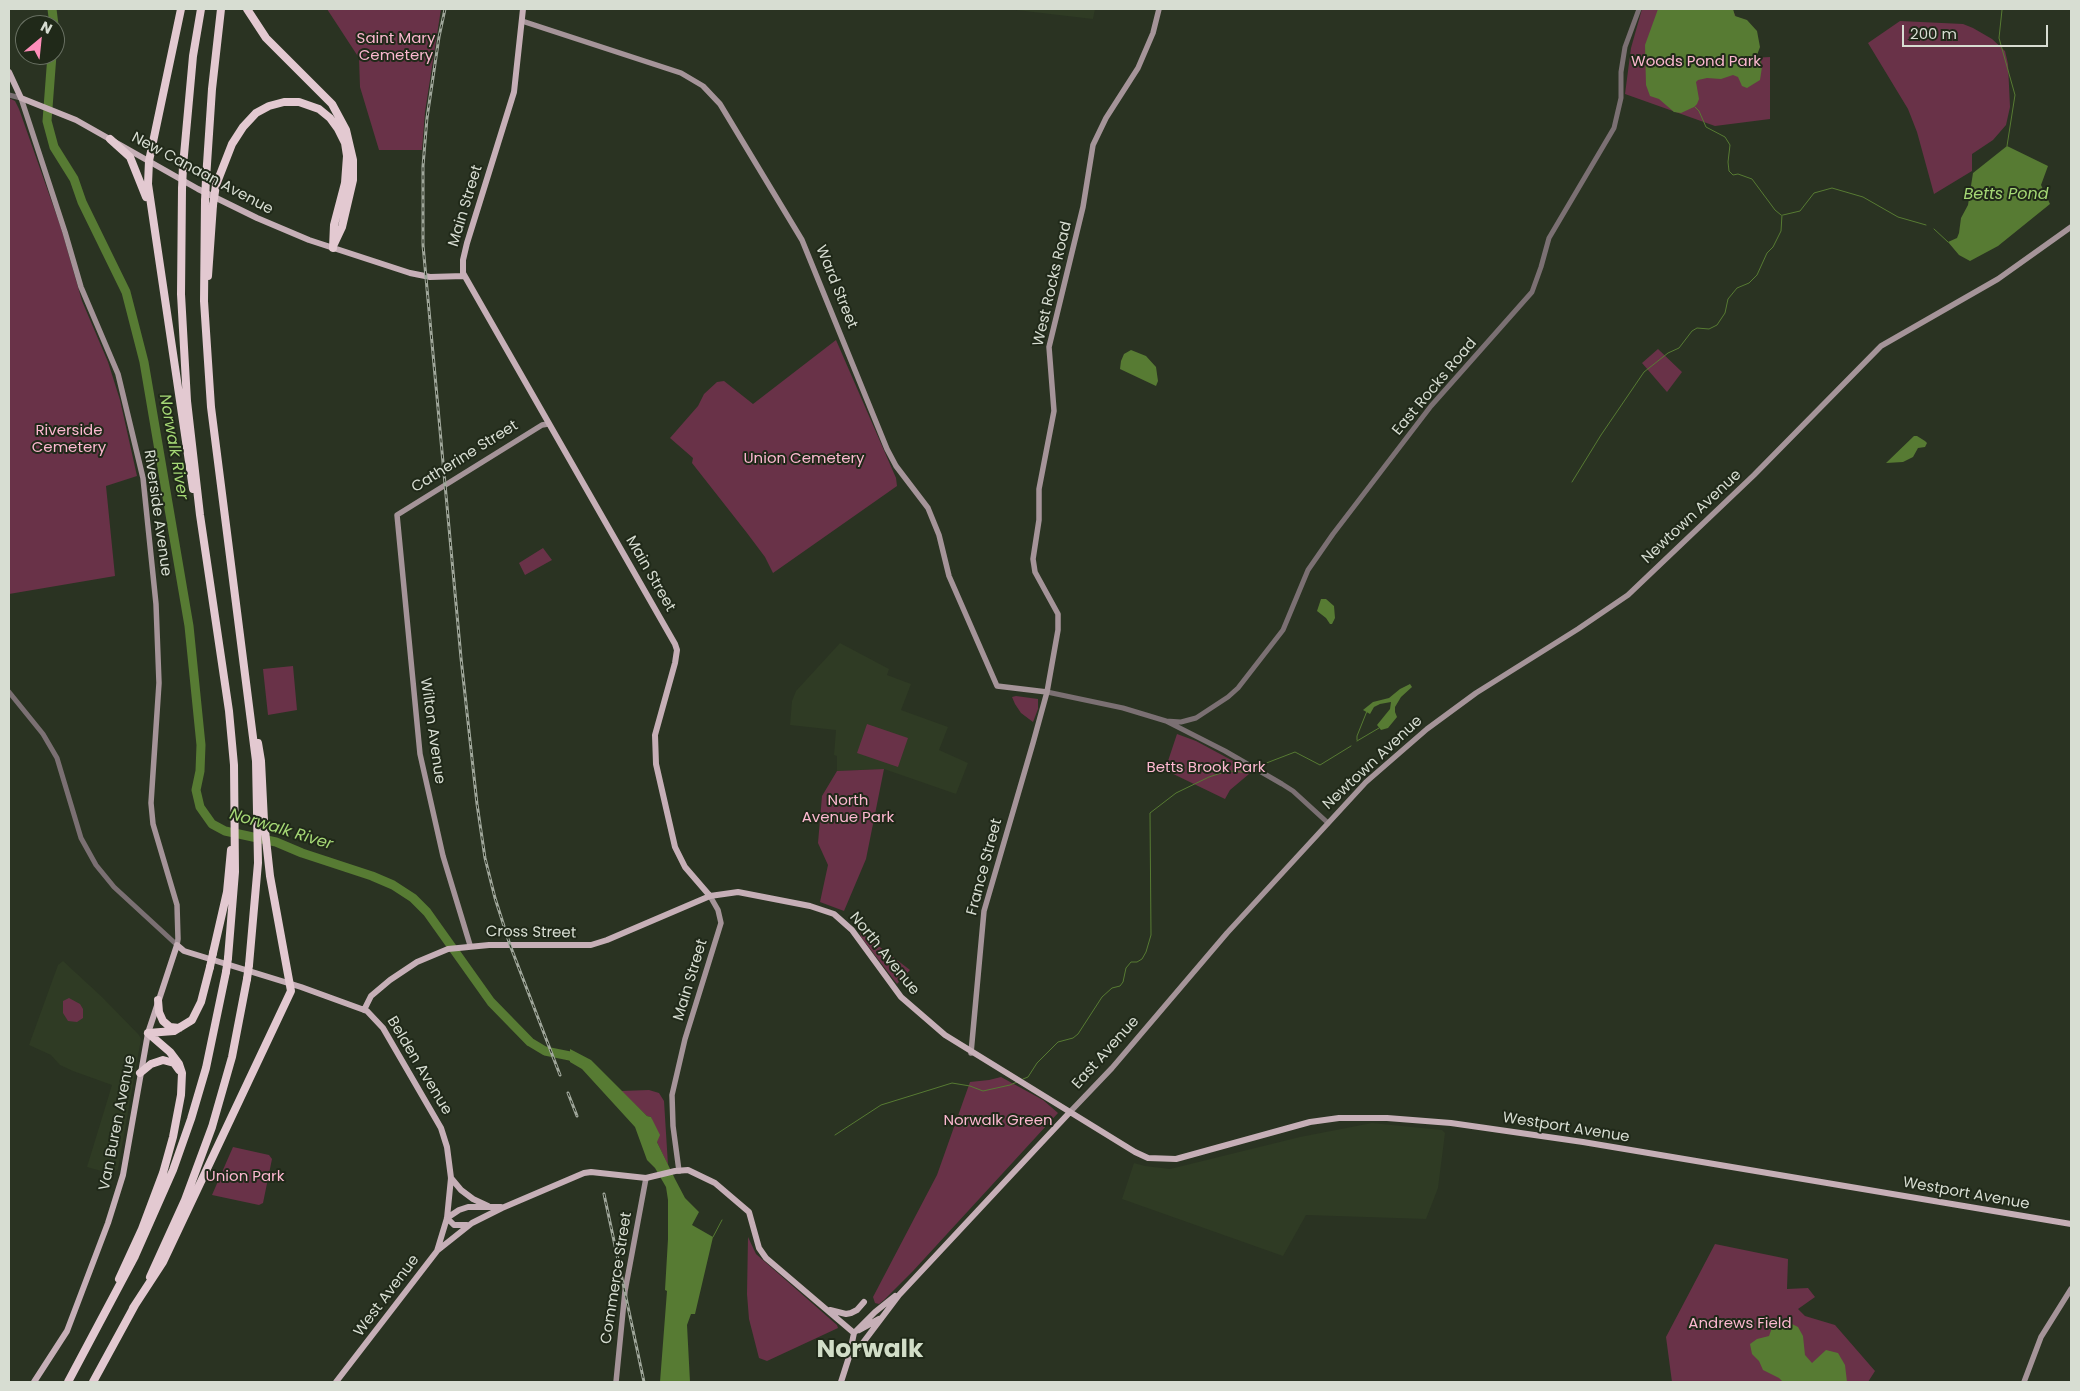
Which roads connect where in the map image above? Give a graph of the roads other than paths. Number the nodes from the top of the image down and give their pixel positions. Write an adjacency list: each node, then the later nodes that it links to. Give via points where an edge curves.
1 (181, 9): 13 (highway)
2 (201, 9): 20 (highway, bridge, via 193,56 183,166 181,268 183,339)
3 (221, 9): 18 (highway, bridge, via 206,179)
4 (247, 9): 16 (highway, via 266,38 332,104 348,137 353,160 352,187)
5 (523, 9): 8 (main road, Main Street)
6 (1159, 9): 23 (main road, West Rocks Road, via 1153,34 1138,68 1093,145 1083,207 1049,348 1054,411 1039,489 1039,520 1033,559 1036,572 1058,614)
7 (1639, 9): 24 (street, East Rocks Road, via 1625,47 1621,98 1614,128 1549,238 1532,292 1431,406 1324,546 1308,570 1282,630 1238,688 1196,718)
8 (522, 21): 17 (main road, Main Street, via 514,92 466,249 462,267); 23 (main road, Ward Street, via 681,73 703,86 715,98 802,240 896,466 928,508 939,535 949,576 997,686)
9 (9, 72): 11 (main road)
10 (9, 95): 11 (street)
11 (21, 98): 12 (main road, New Canaan Avenue, via 61,113); 29 (main road, Riverside Avenue, via 81,287 118,374 143,478 156,604 159,683 151,803 153,824 177,905)
12 (110, 139): 13 (main road, New Canaan Avenue); 14 (highway, via 134,164)
13 (149, 161): 14 (highway); 16 (main road, New Canaan Avenue, via 240,211)
14 (153, 223): 20 (highway, via 190,478)
15 (2071, 227): 26 (main road, Newtown Avenue, via 1998,279 1881,346 1754,475 1628,595 1439,719 1366,782)
16 (333, 248): 17 (main road, New Canaan Avenue, via 416,275); 18 (highway, bridge, via 334,225 345,183 345,143 330,118 319,110 307,104 276,103 256,114 243,127 232,144 216,185)
17 (464, 276): 19 (main road, Main Street)
18 (204, 301): 25 (highway, via 214,442)
19 (548, 424): 21 (main road, Catherine Street); 28 (main road, Main Street, via 675,644 675,663 656,735 656,764 675,847 685,867)
20 (200, 515): 27 (highway, via 231,729 236,803)
21 (397, 515): 30 (main road, Wilton Avenue, via 420,754 443,856)
22 (9, 692): 29 (street, via 57,758 81,838 96,865 114,887)
23 (1047, 692): 24 (street); 36 (main road, France Street, via 984,911)
24 (1166, 721): 26 (street, via 1293,791)
25 (261, 811): 31 (highway, via 268,867); 44 (highway, bridge, via 247,979 227,1075)
26 (1328, 823): 39 (main road, East Avenue, via 1226,933 1112,1068)
27 (233, 853): 34 (highway, bridge, via 198,1010); 43 (highway, bridge, via 234,899 228,958 206,1068 186,1136)
28 (710, 896): 30 (main road, Cross Street, via 591,945); 36 (main road, North Avenue, via 738,892 834,914 848,926 904,1001 945,1036); 40 (main road, Main Street, via 721,923 685,1039 672,1095)
29 (177, 945): 31 (main road, Belden Avenue, via 184,951); 32 (main road, Van Buren Avenue)
30 (470, 945): 33 (main road, Cross Street, via 434,955 390,980 371,996)
31 (291, 985): 33 (main road, Belden Avenue); 44 (highway, via 290,996)
32 (158, 1000): 34 (highway, via 165,1023 174,1028); 35 (main road, Van Buren Avenue)
33 (364, 1010): 41 (main road, Belden Avenue, via 383,1028 436,1118 447,1148)
34 (184, 1027): 35 (highway, via 171,1032)
35 (148, 1033): 37 (main road, Van Buren Avenue); 38 (highway, via 174,1056)
36 (971, 1053): 39 (main road, North Avenue)
37 (140, 1073): 38 (highway, via 163,1060 174,1063); 58 (main road, Van Buren Avenue, via 123,1174 108,1223 67,1331)
38 (182, 1073): 43 (highway, via 176,1127)
39 (1070, 1112): 49 (main road, Westport Avenue, via 1148,1158 1176,1159 1310,1122 1339,1118 1388,1118 1452,1123 1583,1142); 52 (main road, East Avenue)
40 (677, 1171): 42 (main road); 54 (main road, via 688,1170 716,1182 749,1212 759,1248 766,1258)
41 (451, 1178): 45 (main road, via 460,1190); 47 (main road, Belden Avenue)
42 (646, 1178): 46 (main road, via 586,1173); 62 (main road, Commerce Street, via 625,1291)
43 (164, 1183): 59 (highway, via 135,1256)
44 (194, 1189): 60 (highway, via 158,1272)
45 (489, 1207): 46 (main road); 47 (main road, via 459,1210)
46 (502, 1208): 48 (main road)
47 (447, 1218): 48 (main road, via 454,1225); 50 (main road, West Avenue)
48 (472, 1223): 50 (main road)
49 (2071, 1224)
50 (437, 1251): 61 (main road, West Avenue)
51 (2071, 1290): 64 (main road, via 2041,1337)
52 (899, 1295): 55 (main road, East Avenue); 56 (main road, East Avenue)
53 (864, 1302): 54 (main road, via 851,1313)
54 (827, 1309): 56 (main road)
55 (883, 1317): 56 (main road, East Avenue); 57 (main road, East Avenue)
56 (854, 1333): 57 (main road, East Avenue)
57 (849, 1357): 63 (main road, East Avenue)
58 (34, 1382)
59 (68, 1382)
60 (93, 1382)
61 (336, 1382)
62 (616, 1382)
63 (841, 1382)
64 (2024, 1382)

